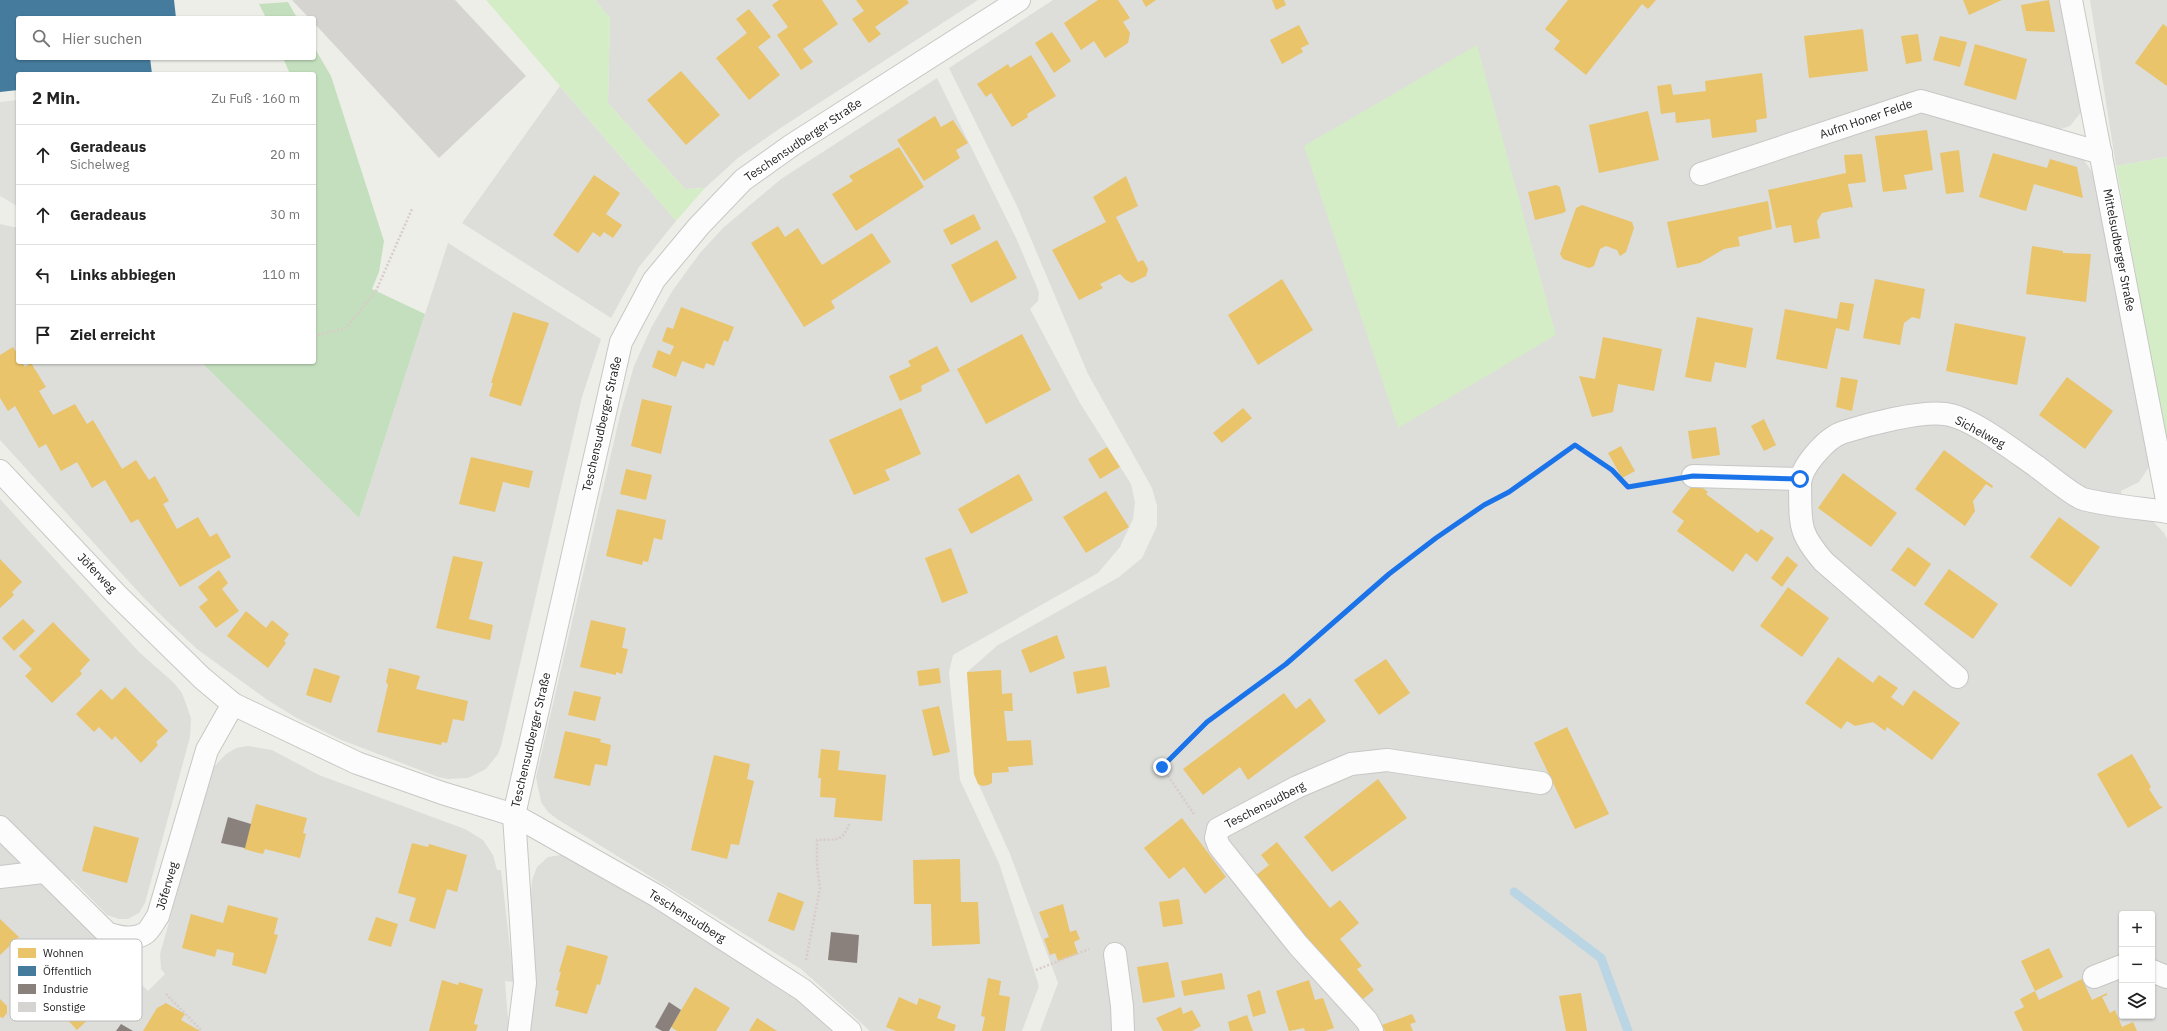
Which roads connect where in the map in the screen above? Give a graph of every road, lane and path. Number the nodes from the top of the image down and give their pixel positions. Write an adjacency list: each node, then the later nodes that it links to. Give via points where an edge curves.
1 (1019, 0): 15 (street, Teschensudberger Straße, via 792,145 743,180 699,226 654,280 621,342)
2 (2071, 0): 3 (street, Mittelsudberger Straße)
3 (2100, 153): 4 (street, Aufm Honer Felde, via 1921,101); 10 (street, Mittelsudberger Straße)
4 (1701, 174)
5 (412, 209): 6 (path, via 376,291 346,328)
6 (316, 336)
7 (0, 471): 13 (street, Jöferweg, via 116,594 202,678)
8 (1693, 476): 9 (street); 18 (path, via 1628,487 1612,470 1575,445 1509,492 1484,505 1436,538 1389,574 1286,664 1207,722 1162,767 1186,804)
9 (1800, 479): 11 (street, Sichelweg, via 1812,458 1834,435 1855,428 1918,416 1945,414 1998,439 2082,498); 12 (street, via 1801,528 1810,546 1824,562)
10 (2167, 500)
11 (2167, 512)
12 (1957, 677)
13 (233, 704): 15 (street, Jöferweg, via 356,763); 19 (street, Jöferweg, via 207,750 158,916 145,934 131,937 107,934)
14 (1541, 783): 18 (street, Teschensudberg, via 1387,760 1351,764 1297,787 1218,829 1216,838)
15 (514, 815): 27 (street, Teschensudberg, via 657,896); 30 (street, Teschensudberger Straße, via 525,983)
16 (850, 822): 27 (path, via 845,834 840,838 817,840 820,888)
17 (0, 827): 19 (street, Jöferweg)
18 (1219, 846): 33 (street, via 1298,945 1367,1021)
19 (44, 872): 20 (street)
20 (0, 877)
21 (1115, 954): 23 (path, via 1104,945); 32 (street)
22 (2119, 967): 26 (street)
23 (1036, 970)
24 (2155, 972): 25 (street)
25 (2167, 976)
26 (2094, 977)
27 (803, 990): 31 (street, Teschensudberg)
28 (166, 994): 29 (path)
29 (202, 1031)
30 (519, 1031)
31 (850, 1031)
32 (1123, 1031)
33 (1372, 1031)

